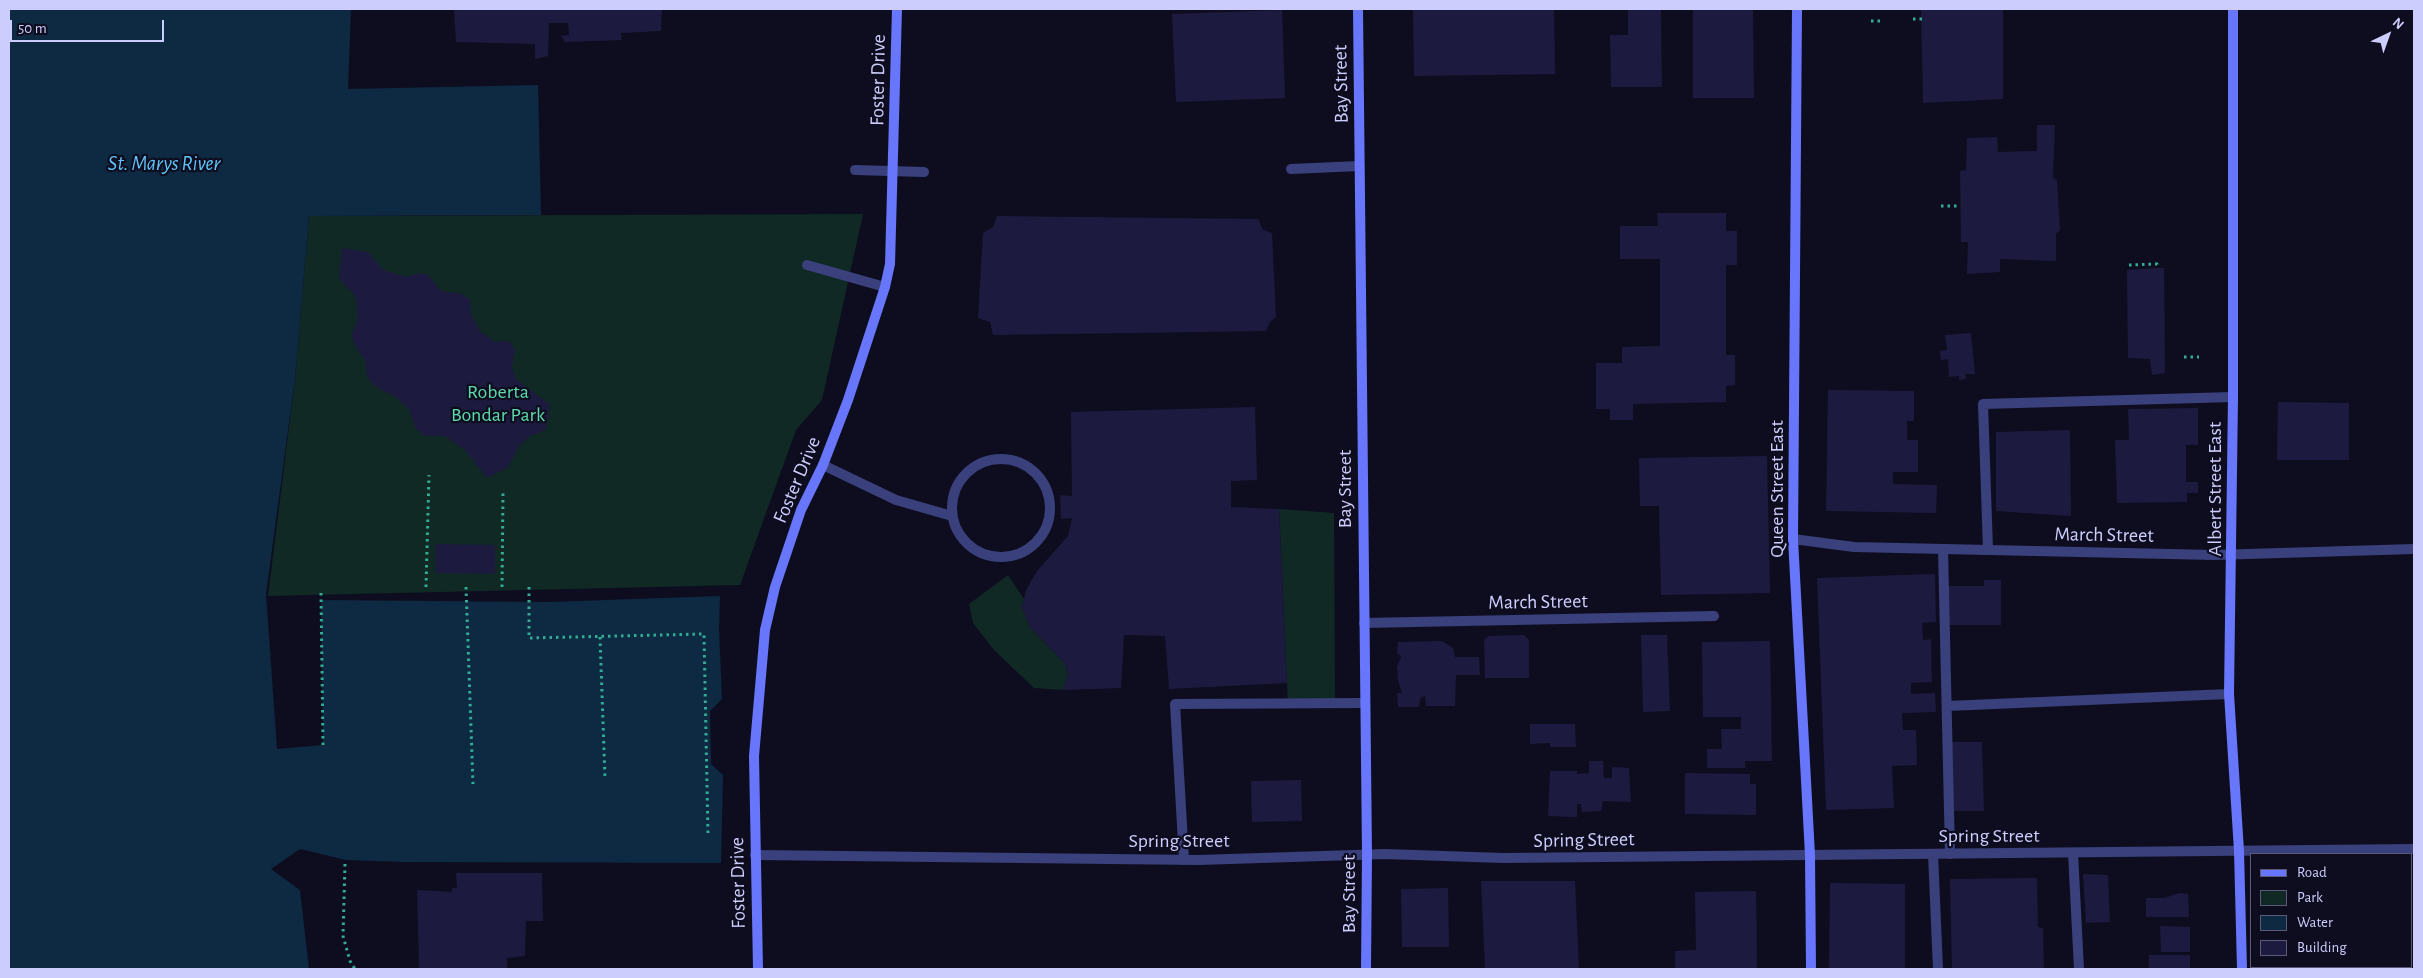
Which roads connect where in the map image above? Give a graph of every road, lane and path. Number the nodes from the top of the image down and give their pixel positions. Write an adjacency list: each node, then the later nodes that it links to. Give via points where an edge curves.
1 (897, 9): 12 (main road, Foster Drive)
2 (1358, 9): 9 (main road, Bay Street)
3 (1797, 9): 27 (main road, Queen Street East)
4 (2232, 9): 22 (main road, Albert Street East)
5 (1913, 19): 6 (path)
6 (1922, 19)
7 (1871, 21): 8 (path)
8 (1883, 21)
9 (1359, 166): 10 (street); 38 (main road, Bay Street)
10 (1291, 169)
11 (855, 170): 12 (street)
12 (894, 170): 13 (street); 19 (main road, Foster Drive, via 890,264)
13 (924, 172)
14 (1941, 206): 15 (path)
15 (1960, 206)
16 (807, 265): 19 (street)
17 (2130, 265): 18 (path, via 2157,264)
18 (2157, 268)
19 (885, 287): 23 (main road, Foster Drive)
20 (2184, 357): 21 (path)
21 (2199, 357)
22 (2233, 397): 30 (street, via 1983,404); 31 (main road, Albert Street East)
23 (823, 465): 26 (street, via 896,500); 53 (main road, Foster Drive, via 800,510 765,630 754,756)
24 (429, 475): 32 (path)
25 (503, 493): 34 (path)
26 (952, 516): 26 (street, via 965,542 976,551 992,557 1009,557 1025,552 1038,542 1047,528 1051,511 1049,495 1042,479 1030,467 1015,460 982,461 968,470 958,484 952,499)
27 (1793, 539): 28 (street, March Street, via 1854,547); 54 (main road, Queen Street East)
28 (1943, 549): 30 (street, March Street); 42 (street)
29 (2414, 549): 31 (street, March Street)
30 (1988, 550): 31 (street, March Street)
31 (2232, 555): 40 (main road, Albert Street East)
32 (426, 587)
33 (466, 587): 45 (path)
34 (502, 587)
35 (529, 587): 39 (path, via 529,638)
36 (320, 593): 43 (path)
37 (1714, 616): 38 (street, March Street)
38 (1364, 623): 41 (main road, Bay Street)
39 (600, 637): 44 (path); 46 (path, via 704,634)
40 (2230, 694): 42 (street); 48 (main road, Albert Street East)
41 (1364, 703): 50 (main road, Bay Street); 55 (street, via 1175,704)
42 (1947, 706): 52 (street)
43 (323, 745)
44 (605, 778)
45 (473, 784)
46 (708, 835)
47 (2414, 849): 48 (street, Spring Street)
48 (2239, 851): 49 (street, Spring Street); 63 (main road, Albert Street East)
49 (2073, 853): 52 (street, Spring Street); 62 (street)
50 (1367, 854): 54 (street, Spring Street, via 1503,858); 55 (street, Spring Street); 59 (main road, Bay Street)
51 (1932, 854): 52 (street, Spring Street); 54 (street, Spring Street); 61 (street)
52 (1950, 854)
53 (755, 855): 55 (street, Spring Street); 58 (main road, Foster Drive)
54 (1810, 855): 60 (main road, Queen Street East)
55 (1184, 860)
56 (345, 864): 57 (path, via 343,936)
57 (355, 969)
58 (758, 969)
59 (1366, 969)
60 (1811, 969)
61 (1938, 969)
62 (2079, 969)
63 (2242, 969)

